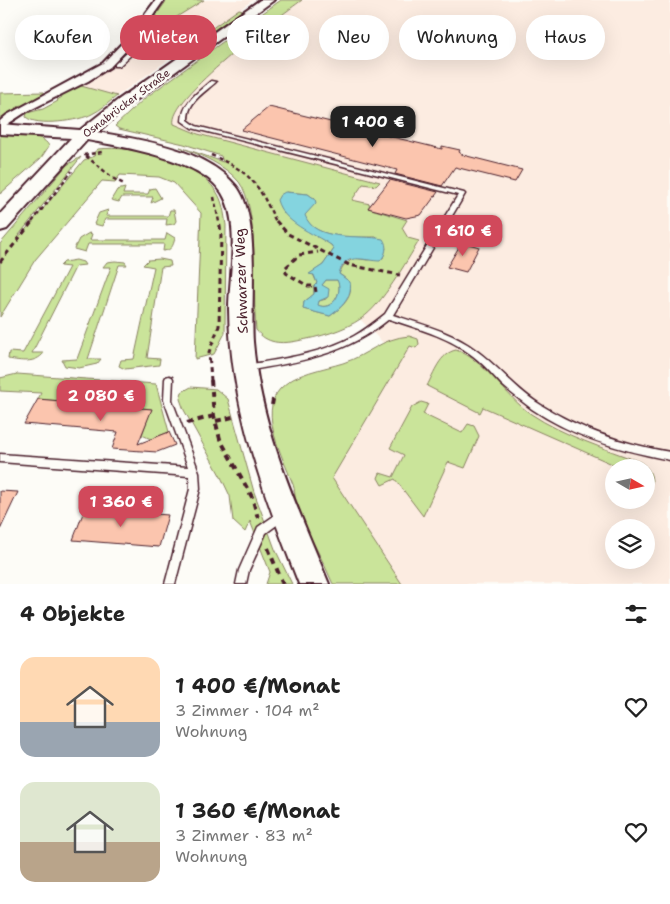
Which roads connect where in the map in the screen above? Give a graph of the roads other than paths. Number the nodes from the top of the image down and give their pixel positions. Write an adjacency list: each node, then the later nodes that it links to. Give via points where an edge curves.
1 (160, 0): 6 (street, via 108,64 25,107)
2 (268, 0): 7 (street, Osnabrücker Straße)
3 (122, 60): 4 (lane)
4 (117, 65)
5 (213, 82): 9 (lane, via 184,112 184,121 194,127 462,194)
6 (0, 128): 7 (street, Schwarzer Weg, via 52,130)
7 (82, 136): 8 (street, Osnabrücker Straße); 10 (street, Schwarzer Weg, via 176,154 202,165 229,189 237,210 240,232 240,322)
8 (0, 225)
9 (388, 316): 10 (lane, via 382,323 339,348); 12 (lane, via 444,335 468,348 518,394 555,418 637,450)
10 (246, 368): 15 (street, Schwarzer Weg)
11 (169, 379): 14 (lane, via 168,400)
12 (670, 456)
13 (0, 458): 14 (lane)
14 (194, 472): 16 (lane, via 195,489)
15 (274, 522): 17 (lane, via 244,570); 18 (street, Schwarzer Weg)
16 (170, 584)
17 (241, 584)
18 (314, 584)

